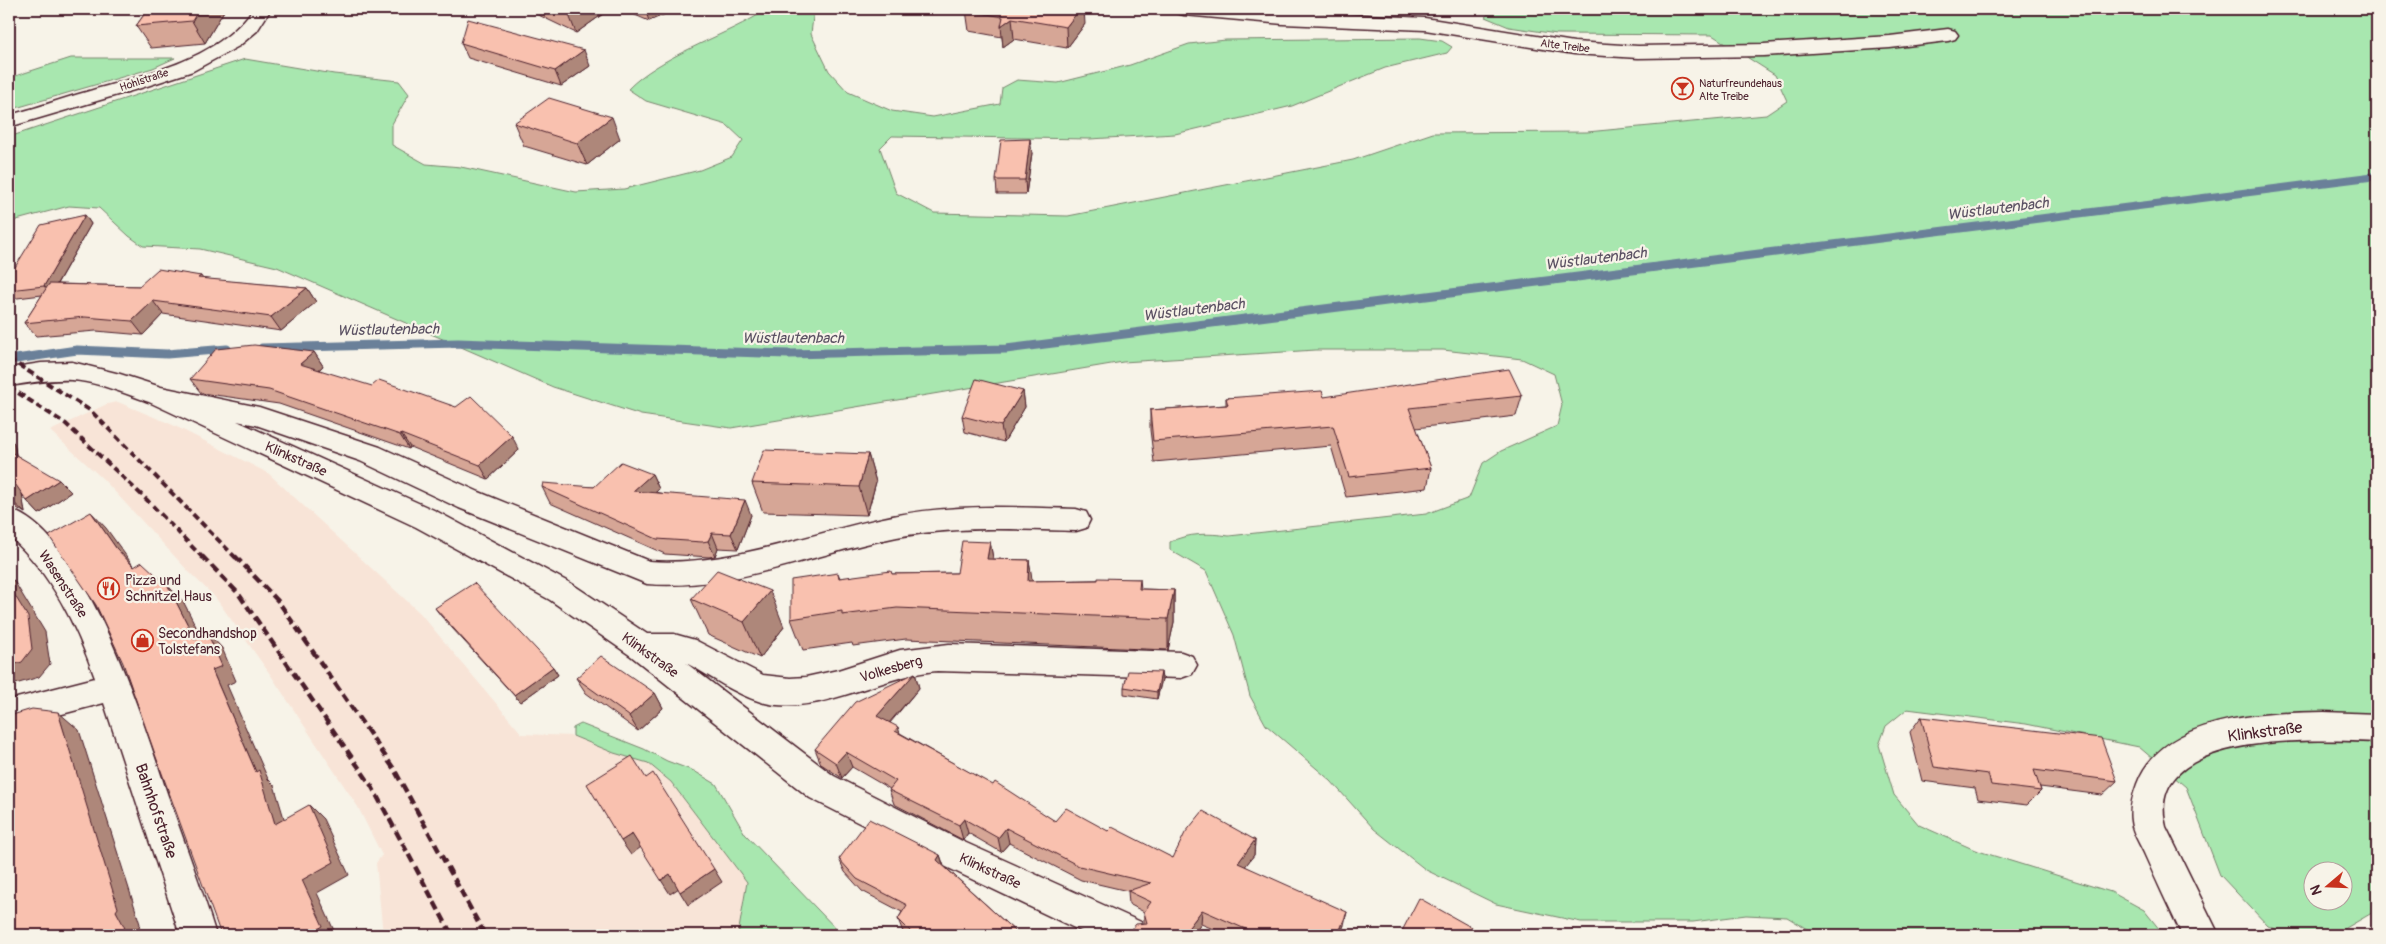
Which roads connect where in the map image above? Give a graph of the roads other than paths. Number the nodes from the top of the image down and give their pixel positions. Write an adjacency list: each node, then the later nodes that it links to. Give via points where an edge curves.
1 (262, 9): 4 (street, Hohlstraße, via 248,30 236,39 187,65)
2 (1184, 9): 3 (street, Alte Treibe, via 1283,18 1424,24 1574,48 1638,52 1764,50)
3 (1948, 35)
4 (9, 121)
5 (9, 377): 6 (street, via 72,371)
6 (158, 396): 8 (street, via 259,416 370,454 469,500 647,572 667,574 739,564 927,521); 9 (street, Klinkstraße, via 426,520 561,592)
7 (9, 520): 11 (street, Wasenstraße, via 50,559 83,610)
8 (1076, 520)
9 (642, 648): 10 (street, Volkesberg, via 684,649 751,685 791,692 844,683 927,658); 15 (street, Klinkstraße, via 822,787 952,853)
10 (1181, 665)
11 (114, 687): 12 (street); 14 (street, Bahnhofstraße)
12 (9, 714)
13 (2377, 728): 16 (street, Klinkstraße, via 2270,728 2244,732 2192,747 2158,774 2148,798 2148,822)
14 (198, 935)
15 (1128, 935)
16 (2200, 935)

